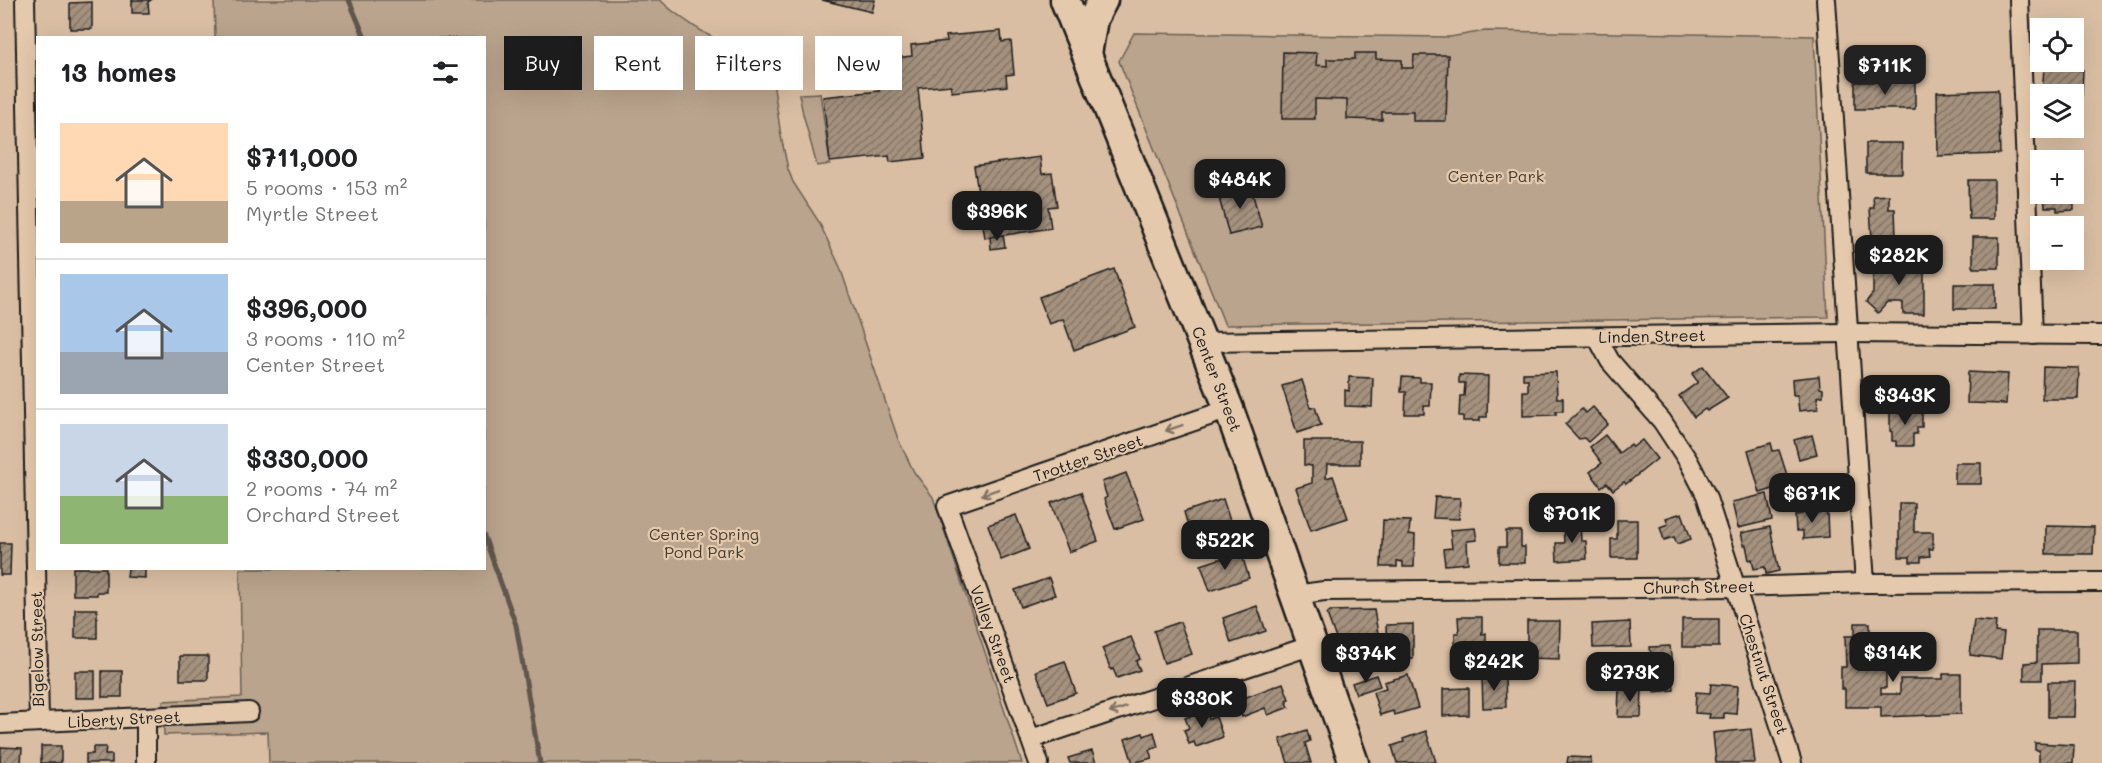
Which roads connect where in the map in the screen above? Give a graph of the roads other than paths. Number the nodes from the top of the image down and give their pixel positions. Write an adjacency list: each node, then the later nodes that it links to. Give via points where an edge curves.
1 (25, 0): 14 (street, Bigelow Street)
2 (1065, 0): 6 (main road, Center Street)
3 (1103, 0): 6 (main road, via 1093,19)
4 (1826, 0): 7 (street)
5 (2019, 0): 8 (street)
6 (1087, 54): 11 (main road, Center Street)
7 (1847, 333): 8 (street, Linden Street); 10 (street, Linden Street); 17 (street)
8 (2033, 335): 9 (street, Linden Street)
9 (2102, 335)
10 (1597, 338): 11 (street, Linden Street); 18 (street, Chestnut Street, via 1610,362 1662,421 1689,462 1706,495)
11 (1203, 342): 12 (main road, Center Street)
12 (1229, 409): 13 (street, Trotter Street, one-way to 13); 19 (main road, Center Street)
13 (947, 506): 25 (street, Valley Street)
14 (36, 567)
15 (36, 570): 23 (street, Bigelow Street)
16 (2102, 582): 17 (street, Church Street)
17 (1864, 583): 18 (street, Church Street)
18 (1736, 587): 19 (street, Church Street, via 1324,591); 29 (street, Chestnut Street)
19 (1295, 595): 20 (main road, Center Street)
20 (1313, 645): 25 (street, one-way to 25); 28 (main road, Center Street)
21 (249, 712): 22 (street, Liberty Street)
22 (146, 718): 23 (street, Liberty Street); 26 (street)
23 (39, 722): 24 (street, Liberty Street)
24 (0, 724)
25 (1031, 739): 27 (street, Valley Street)
26 (146, 763)
27 (1039, 763)
28 (1354, 763)
29 (1792, 763)

